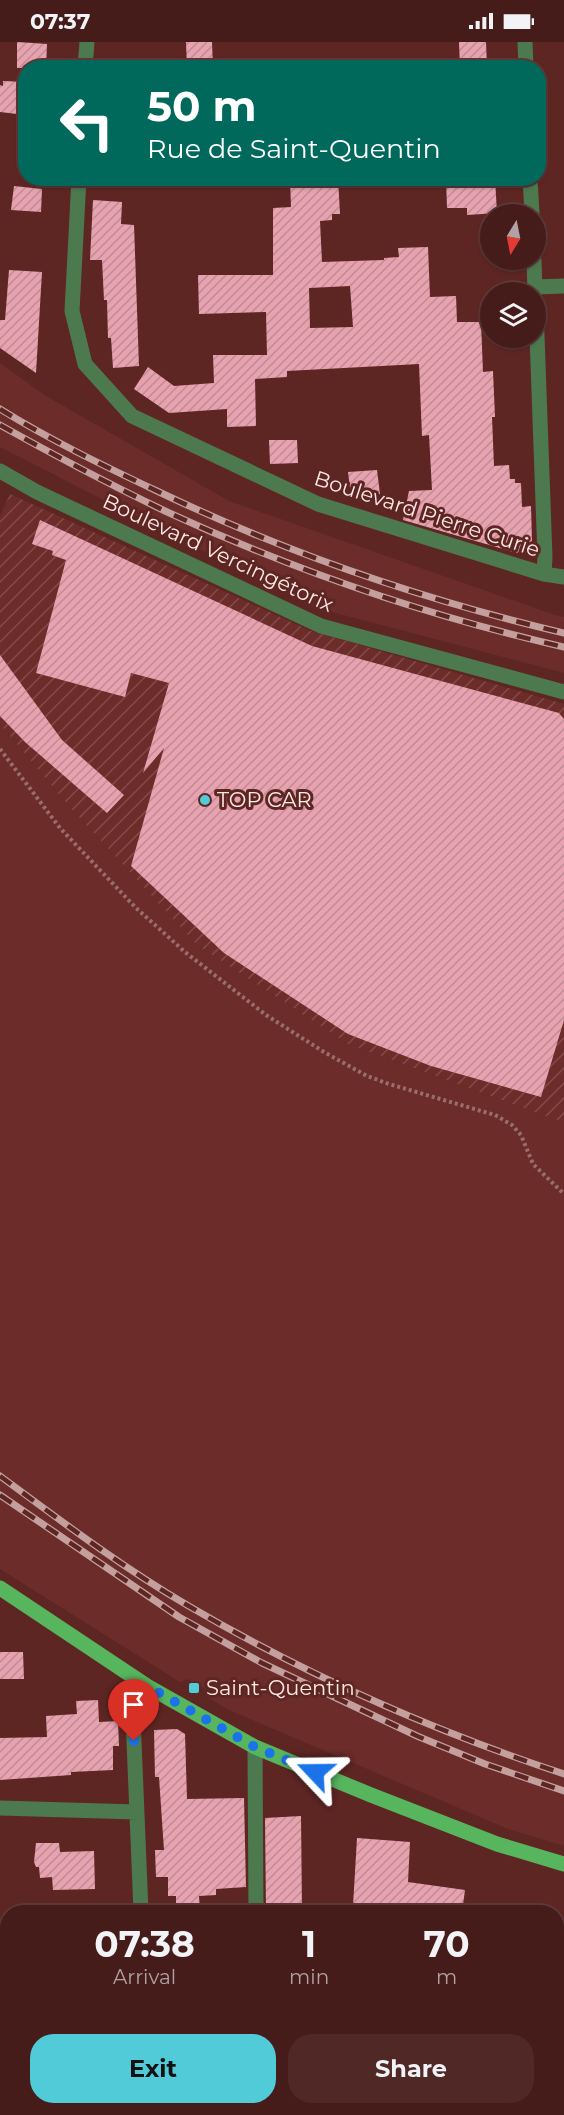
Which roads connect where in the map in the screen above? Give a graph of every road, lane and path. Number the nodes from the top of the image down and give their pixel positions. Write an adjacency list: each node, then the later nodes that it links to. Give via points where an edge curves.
1 (87, 42): 3 (street)
2 (525, 42): 4 (street)
3 (86, 60)
4 (526, 60)
5 (79, 186): 12 (street, Boulevard Pierre Curie, via 72,311 85,364 132,416 318,504)
6 (530, 186): 7 (street)
7 (531, 204)
8 (564, 286): 9 (street)
9 (546, 288)
10 (537, 348): 12 (street)
11 (0, 471): 14 (street, Boulevard Vercingétorix, via 321,627)
12 (544, 574): 13 (street, Boulevard Pierre Curie)
13 (564, 577)
14 (564, 692)
15 (0, 749): 16 (path, via 60,828 135,908 184,952 266,1015 368,1076 495,1115 512,1125 533,1164)
16 (564, 1194)
17 (0, 1588): 18 (main road)
18 (147, 1686): 19 (main road); 21 (street, via 134,1718)
19 (255, 1747): 22 (main road, via 497,1844); 24 (street)
20 (0, 1808): 21 (street)
21 (137, 1812): 23 (street)
22 (564, 1864)
23 (141, 1905)
24 (256, 1905)

